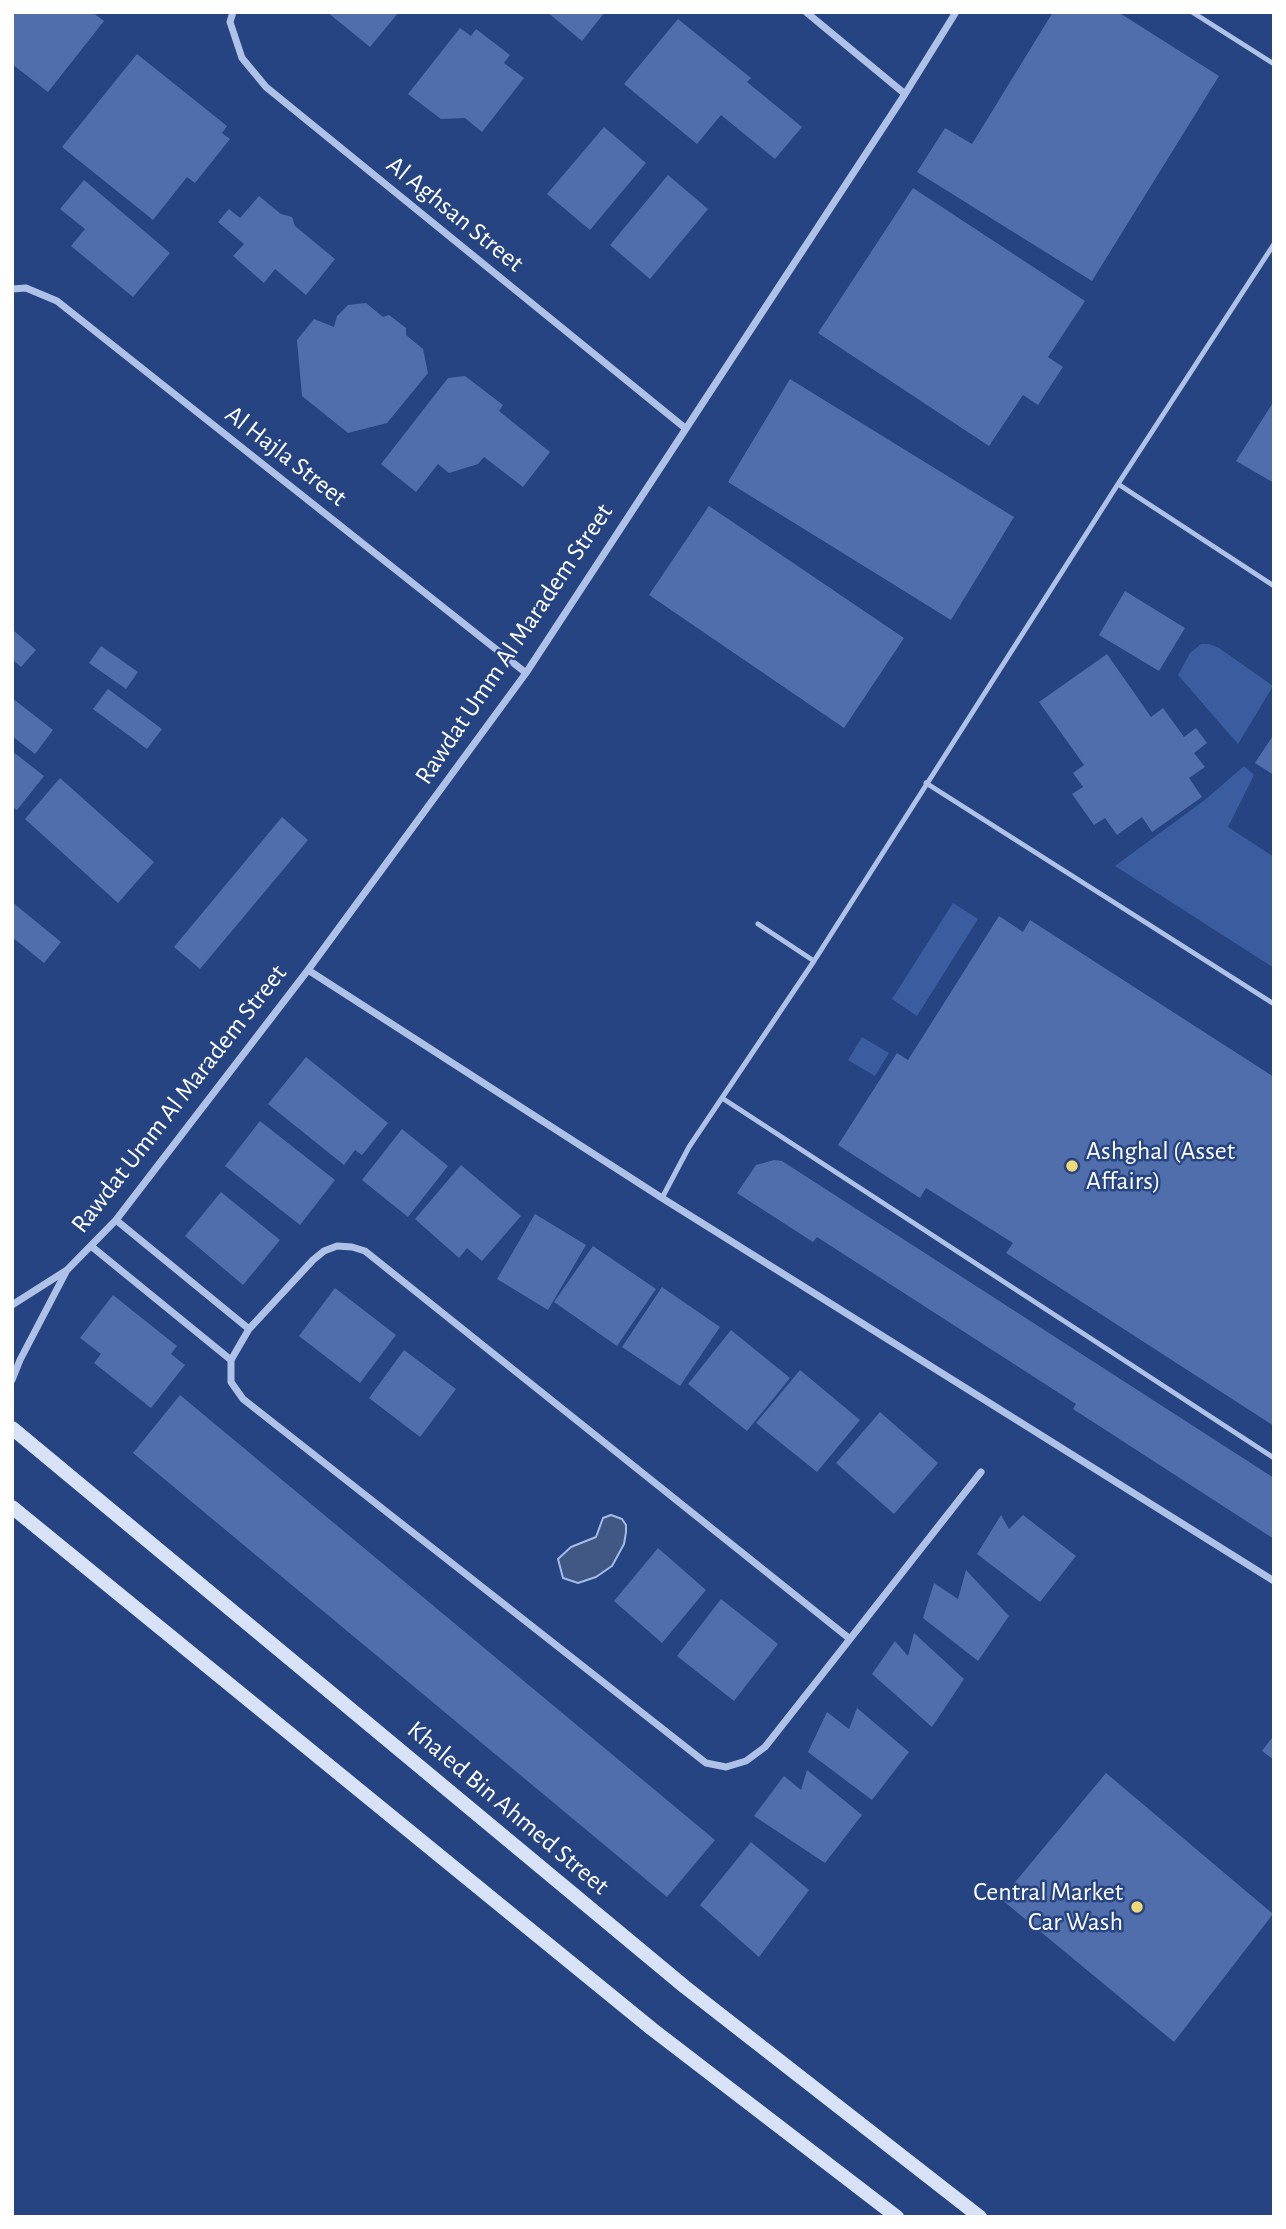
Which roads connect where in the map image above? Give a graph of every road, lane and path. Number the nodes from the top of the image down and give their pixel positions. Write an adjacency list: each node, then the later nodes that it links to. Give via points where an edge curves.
1 (233, 12): 9 (street, Al Aghsan Street, via 230,22 242,58 265,87)
2 (806, 12): 6 (street)
3 (956, 12): 6 (street, Rawdat Umm Al Maradem Street)
4 (1192, 12): 5 (lane)
5 (1274, 64)
6 (905, 94): 9 (street, Rawdat Umm Al Maradem Street)
7 (1274, 244): 10 (lane)
8 (12, 289): 12 (street, Al Hajla Street, via 26,288 57,301)
9 (685, 428): 12 (street, Rawdat Umm Al Maradem Street)
10 (1118, 484): 11 (lane); 13 (lane)
11 (1274, 586)
12 (526, 673): 16 (street, Rawdat Umm Al Maradem Street)
13 (926, 783): 15 (lane); 17 (lane)
14 (758, 924): 15 (lane)
15 (814, 961): 18 (lane)
16 (308, 970): 19 (street); 20 (street, Rawdat Umm Al Maradem Street)
17 (1274, 1004)
18 (722, 1098): 19 (lane); 28 (lane)
19 (662, 1198): 31 (street)
20 (116, 1220): 21 (street, Rawdat Umm Al Maradem Street); 24 (street)
21 (92, 1245): 22 (street, Rawdat Umm Al Maradem Street); 25 (street)
22 (67, 1270): 23 (street, Rawdat Umm Al Maradem Street); 26 (street, Rawdat Umm Al Maradem Street)
23 (12, 1305)
24 (249, 1329): 25 (street); 32 (street, via 324,1251 337,1246 365,1251)
25 (231, 1360): 32 (street, via 231,1382 243,1399 706,1763 726,1767 746,1761 765,1747)
26 (12, 1380)
27 (12, 1428): 34 (main road, Khaled Bin Ahmed Street, via 685,1987)
28 (1274, 1458)
29 (981, 1472): 32 (street)
30 (12, 1507): 33 (main road, via 652,2029)
31 (1274, 1581)
32 (850, 1639)
33 (897, 2217)
34 (980, 2217)

